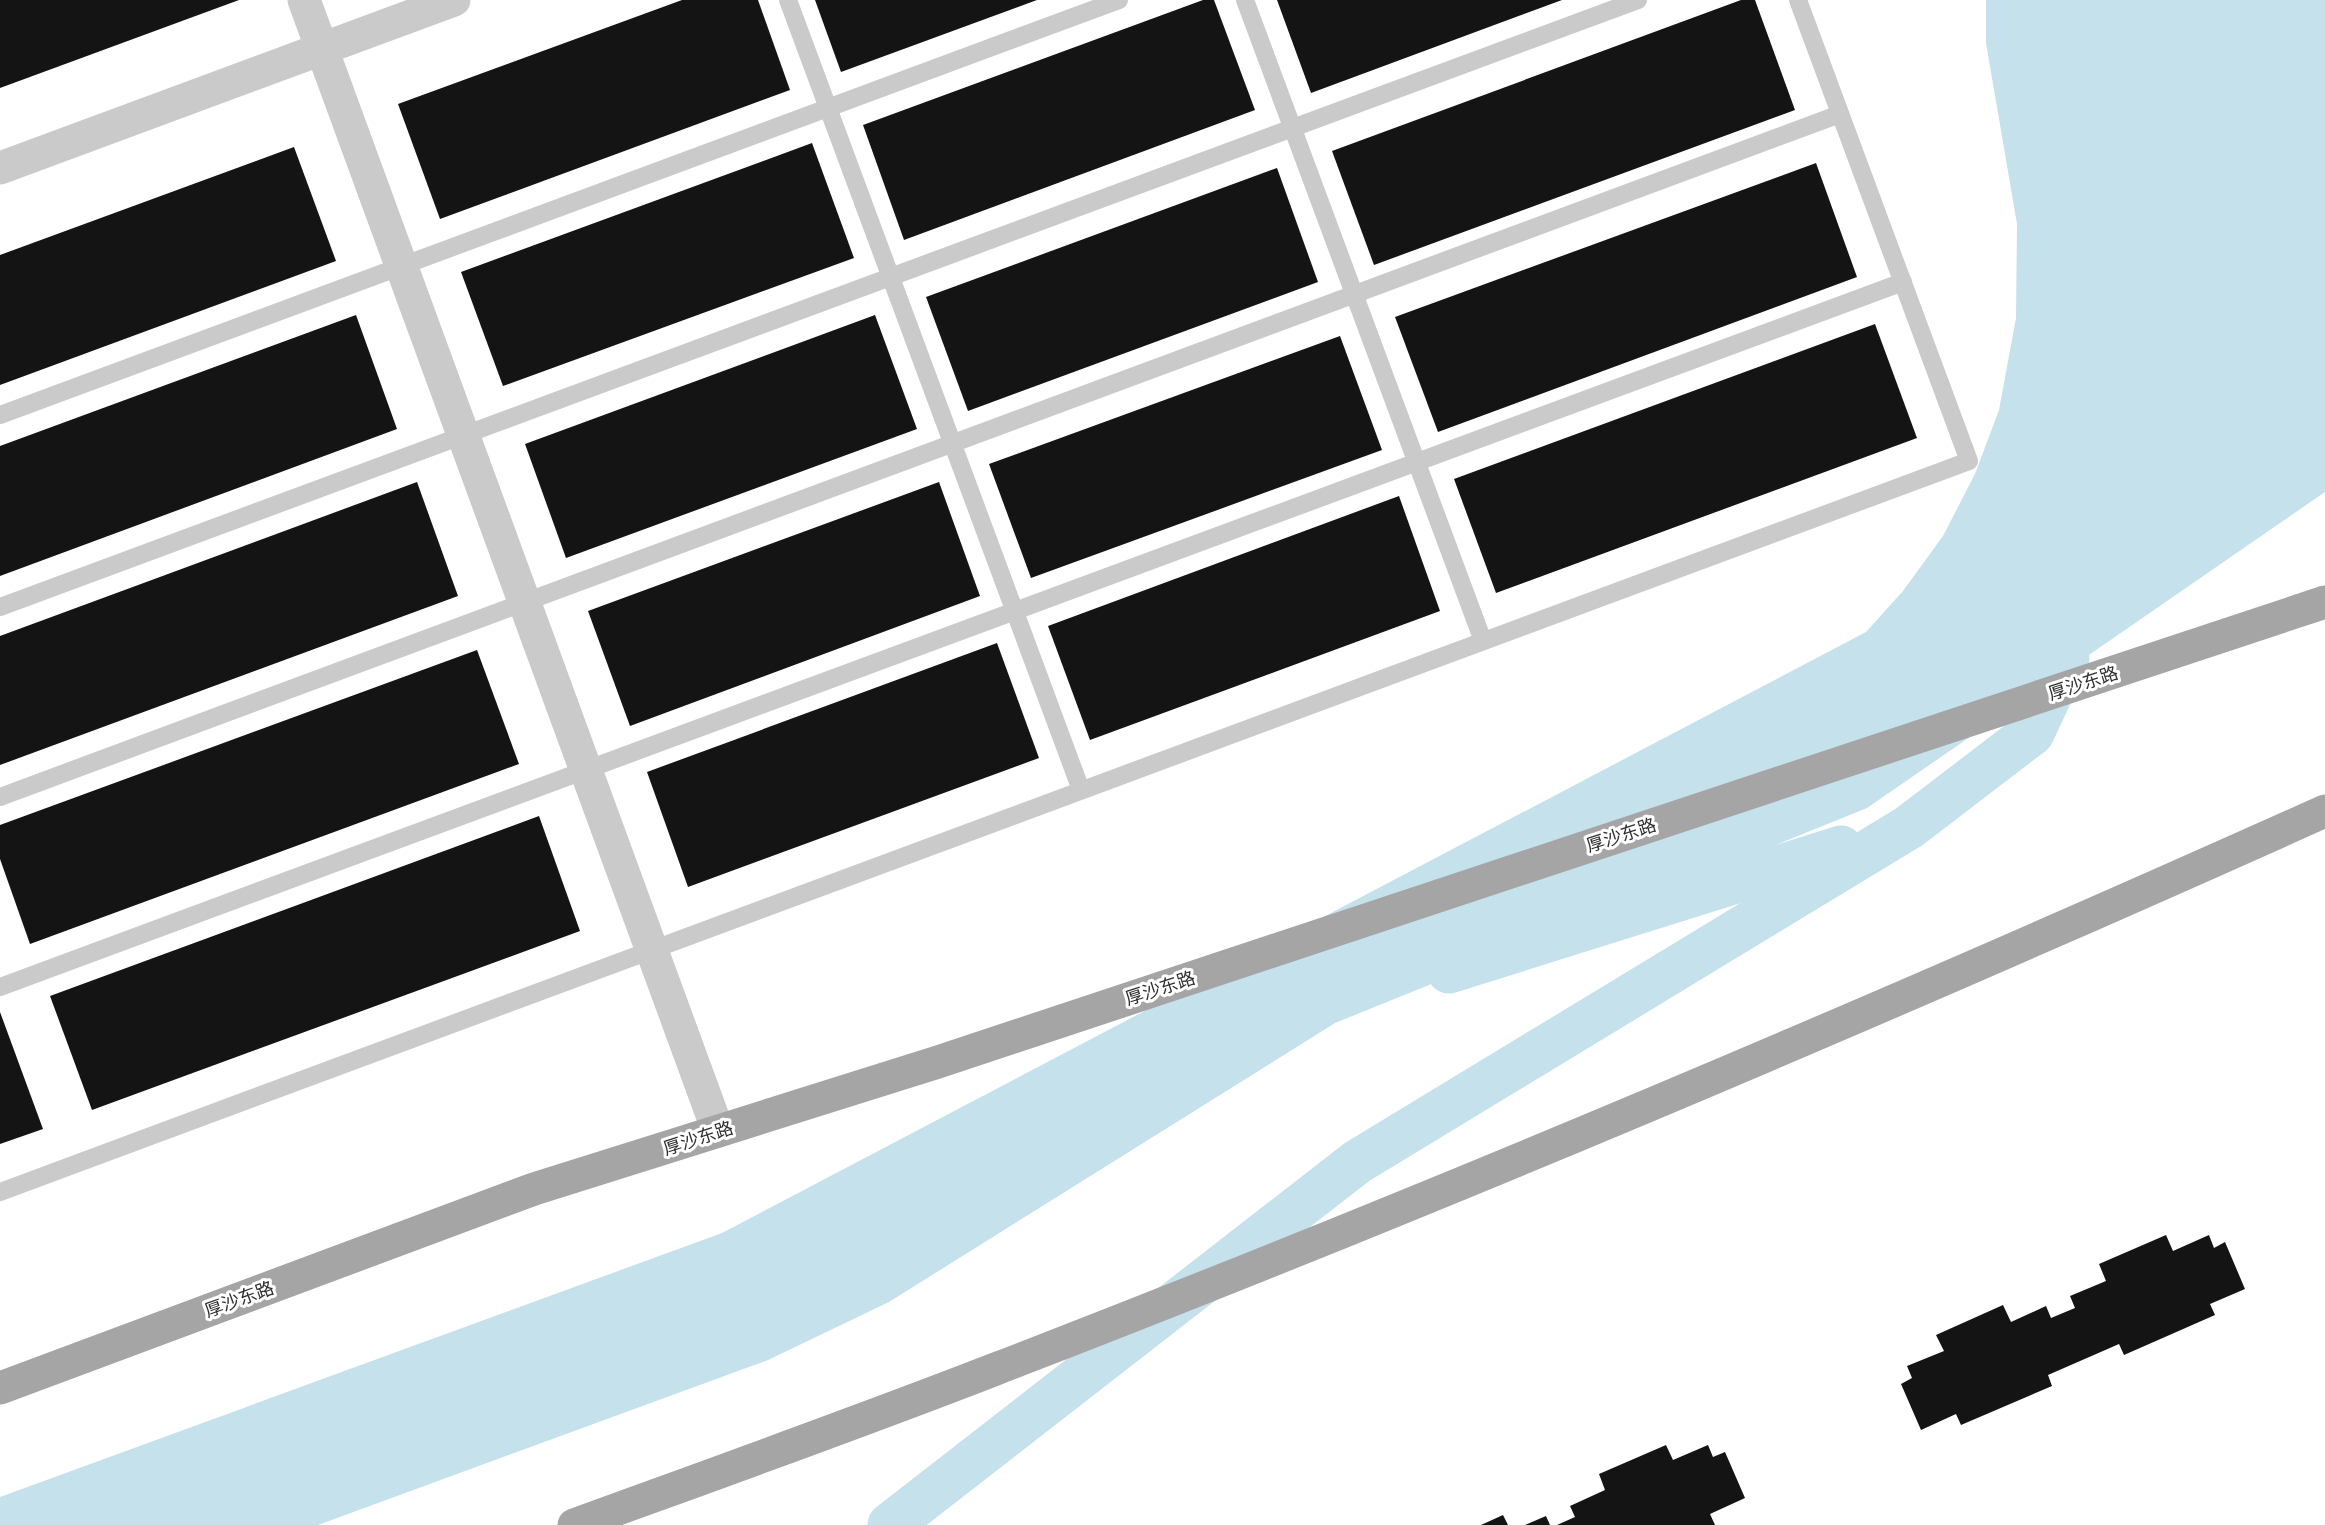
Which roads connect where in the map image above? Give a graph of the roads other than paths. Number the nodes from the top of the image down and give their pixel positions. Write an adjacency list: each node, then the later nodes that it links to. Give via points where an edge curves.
1 (303, 0): 8 (street)
2 (454, 0): 8 (street)
3 (788, 0): 9 (lane)
4 (1119, 0): 9 (lane)
5 (1245, 0): 11 (lane)
6 (1638, 0): 11 (lane)
7 (1798, 0): 10 (lane)
8 (321, 49): 12 (street); 13 (street)
9 (828, 108): 13 (lane); 14 (lane)
10 (1840, 114): 15 (lane); 16 (lane)
11 (1292, 128): 14 (lane); 16 (lane)
12 (0, 168)
13 (401, 267): 17 (lane); 18 (street)
14 (891, 277): 18 (lane); 19 (lane)
15 (1903, 282): 20 (lane); 25 (lane, via 1969,461)
16 (1354, 295): 19 (lane); 20 (lane)
17 (0, 415)
18 (463, 435): 21 (street); 23 (lane)
19 (953, 444): 21 (lane); 24 (lane)
20 (1416, 462): 24 (lane); 25 (lane)
21 (524, 602): 26 (street); 28 (lane)
22 (2325, 602): 32 (main road, 厚沙东路, via 938,1062)
23 (0, 607)
24 (1015, 611): 26 (lane); 27 (lane)
25 (1483, 641): 27 (lane)
26 (586, 770): 30 (street); 31 (lane)
27 (1081, 790): 30 (lane)
28 (0, 797)
29 (2325, 811): 35 (main road, via 1761,1058 1370,1220 992,1371)
30 (652, 950): 32 (street); 33 (lane)
31 (0, 987)
32 (718, 1131): 34 (main road, 厚沙东路, via 534,1190)
33 (0, 1192)
34 (0, 1388)
35 (574, 1525)

